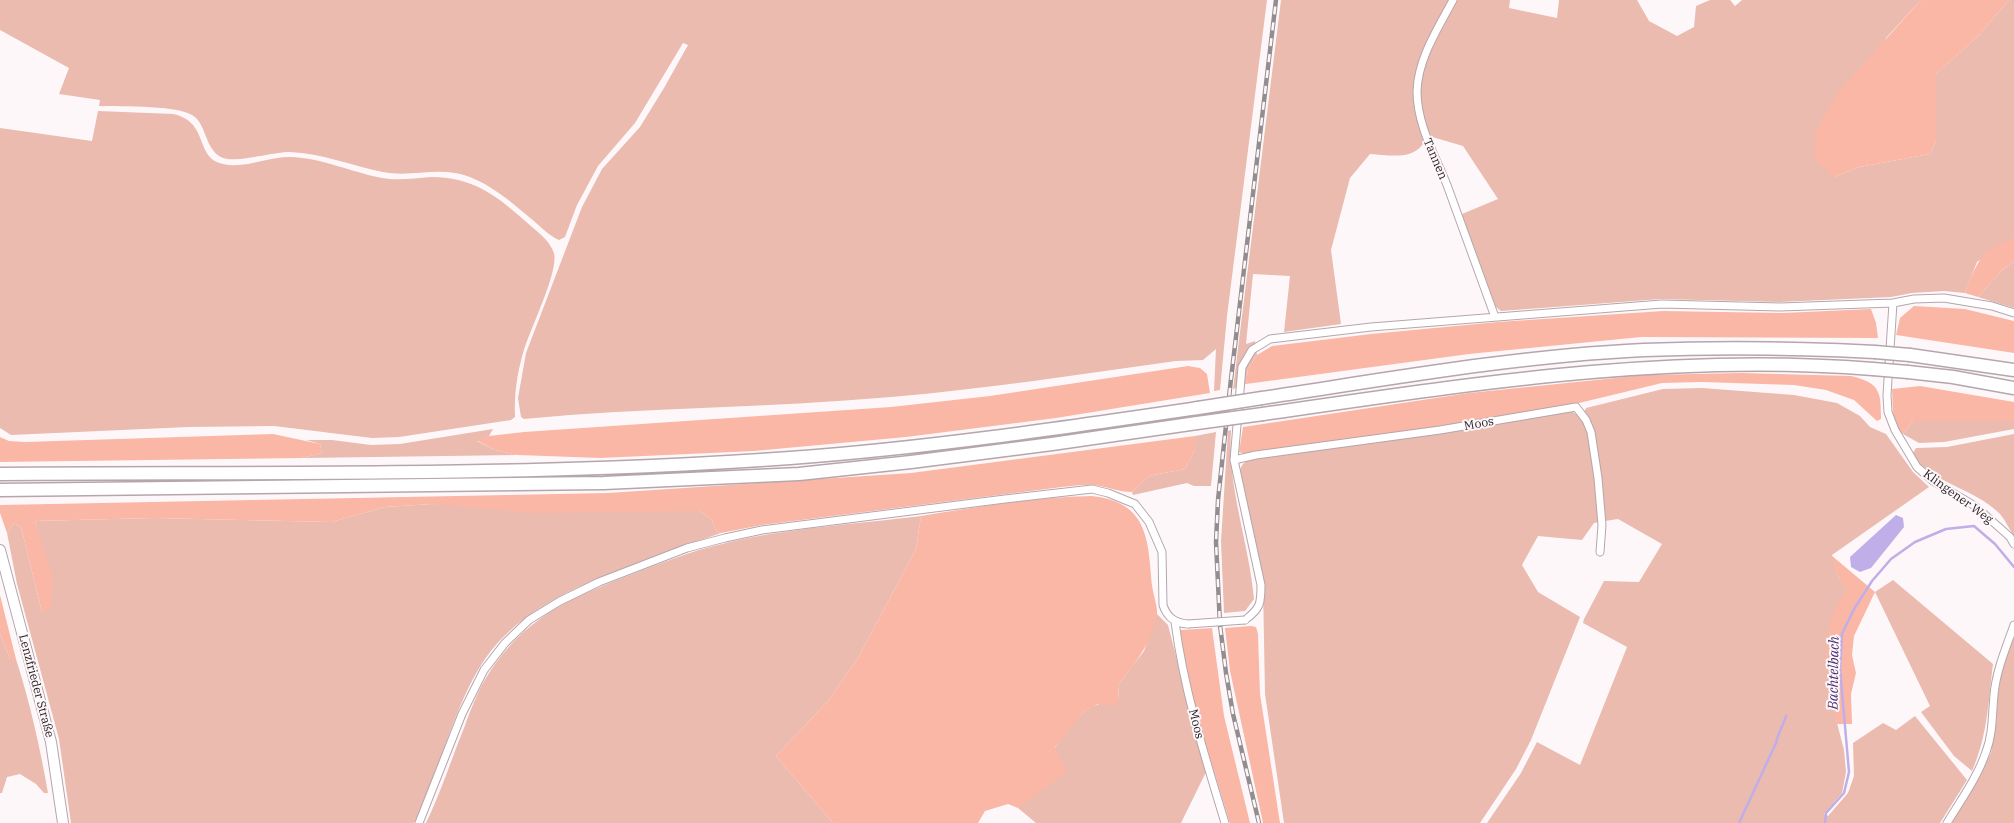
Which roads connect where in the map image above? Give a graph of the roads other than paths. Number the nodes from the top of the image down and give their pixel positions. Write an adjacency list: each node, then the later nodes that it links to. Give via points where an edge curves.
1 (1453, 0): 4 (street, Tannen, via 1420,70 1418,110)
2 (1892, 303): 3 (street, via 1944,298); 4 (street, via 1780,307 1662,304); 10 (street, Klingener Weg, via 1887,395 1894,430 1917,467 1933,481 1975,506)
3 (2014, 313)
4 (1495, 318): 7 (street, via 1370,327 1270,339 1252,350 1242,367)
5 (2014, 370): 8 (highway, bridge, via 1875,352 1742,348 1643,350 1467,368 1054,429 790,458 603,468)
6 (2014, 388): 9 (highway, bridge, via 1953,377 1792,363 1643,366 1470,384 995,452 799,474 604,484)
7 (1234, 460): 12 (street, Moos, via 1576,408 1591,432 1602,525); 13 (street, bridge, via 1261,585 1261,604 1246,620)
8 (0, 474)
9 (0, 490)
10 (2014, 544)
11 (0, 550): 15 (street, Lenzfrieder Straße, via 51,742)
12 (1600, 552)
13 (1176, 622): 16 (street, via 1165,612 1162,552 1149,522 1135,504 1092,490 762,530 724,538 687,548 599,582 529,620 484,670 462,714); 17 (street, Moos, via 1196,727)
14 (2014, 625): 18 (street, via 2000,664 1987,752 1974,780)
15 (63, 823)
16 (419, 823)
17 (1225, 823)
18 (1946, 823)

